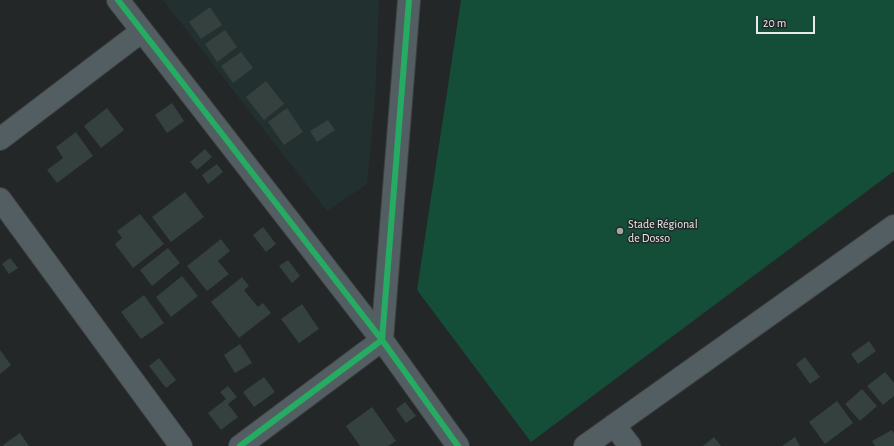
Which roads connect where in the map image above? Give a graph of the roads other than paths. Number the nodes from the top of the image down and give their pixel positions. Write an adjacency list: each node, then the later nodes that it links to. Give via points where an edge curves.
1 (118, 0): 3 (street)
2 (410, 0): 7 (street)
3 (142, 31): 4 (street); 7 (street)
4 (0, 139)
5 (0, 199): 9 (street)
6 (891, 235): 8 (street)
7 (382, 340): 10 (street); 11 (street)
8 (614, 425): 12 (street); 13 (street)
9 (181, 446)
10 (240, 446)
11 (458, 446)
12 (585, 446)
13 (630, 446)

